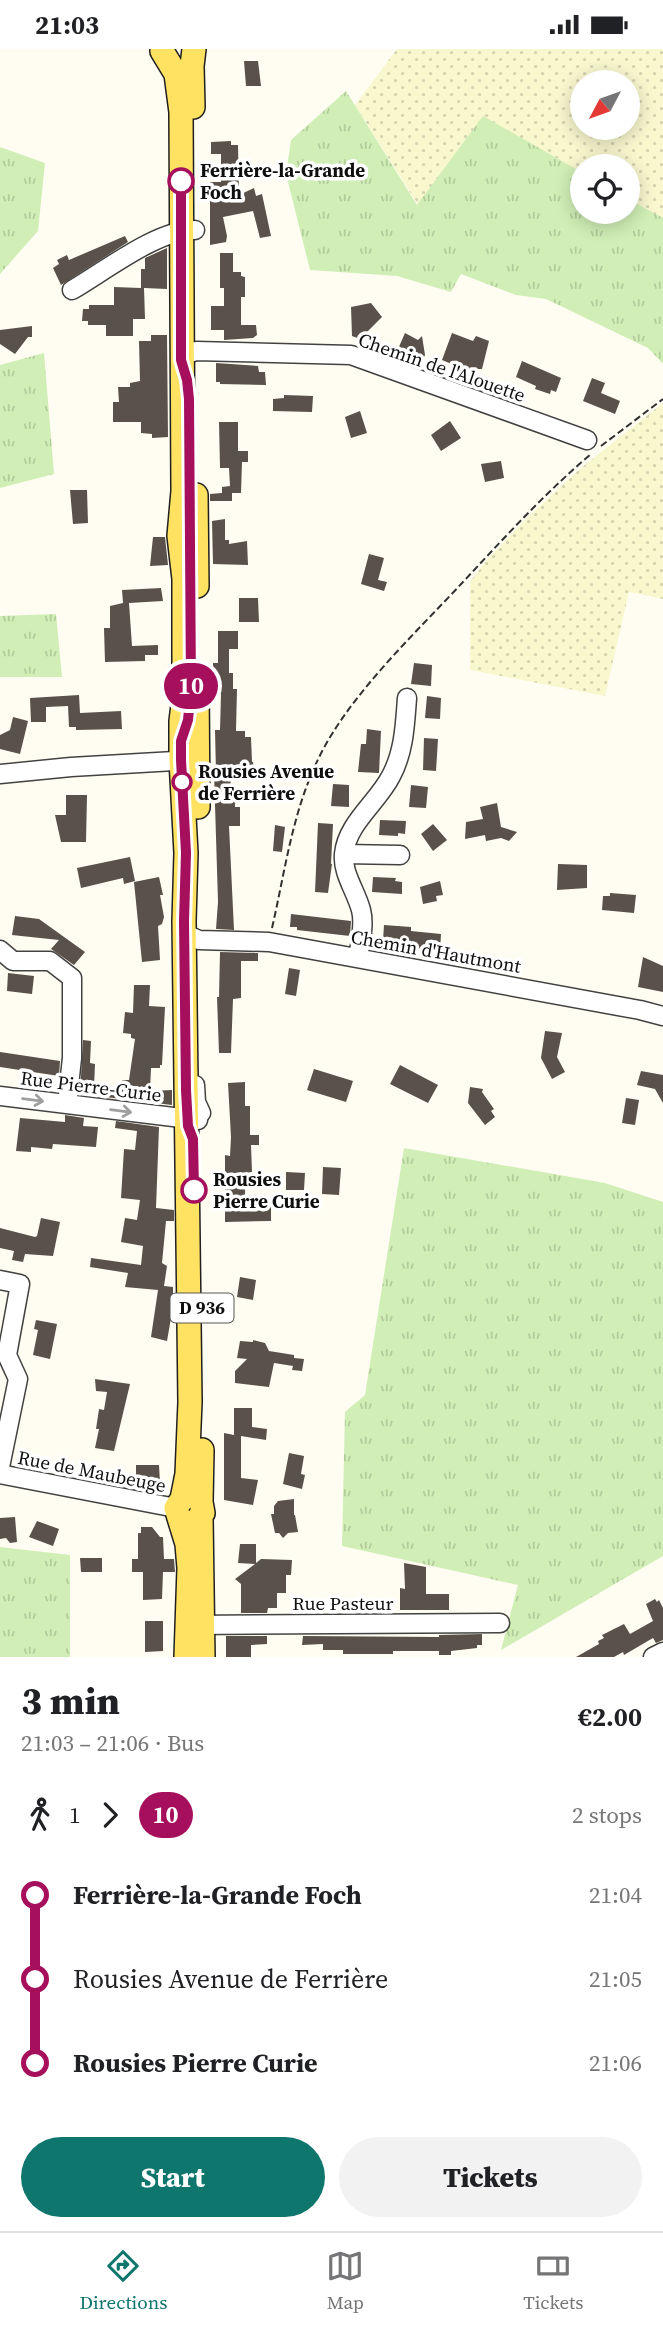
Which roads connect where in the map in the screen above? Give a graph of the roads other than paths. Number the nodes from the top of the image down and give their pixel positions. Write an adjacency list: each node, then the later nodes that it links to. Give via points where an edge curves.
1 (161, 50): 2 (main road, via 167,55); 3 (main road, D 936, via 176,73 179,88)
2 (192, 55): 3 (main road, D 936)
3 (188, 230): 4 (street, via 164,235); 5 (main road, D 936)
4 (72, 290)
5 (187, 351): 6 (street, Chemin de l'Alouette, via 351,355); 8 (main road, D 936, via 179,536)
6 (587, 440)
7 (407, 698): 10 (street, via 398,762 354,828)
8 (189, 754): 9 (street); 12 (main road, D 936)
9 (0, 773)
10 (344, 854): 11 (street); 14 (street, via 362,913)
11 (400, 855)
12 (191, 942): 14 (street, Chemin d'Hautmont, via 269,943); 18 (main road, D 936)
13 (0, 950): 17 (street, via 13,961 50,961 72,978)
14 (358, 958): 15 (street, Chemin d'Hautmont)
15 (663, 1016)
16 (0, 1096): 17 (street, Rue Pierre-Curie, one-way to 17)
17 (67, 1104): 18 (street, Rue Pierre-Curie, one-way to 18)
18 (190, 1119): 22 (main road, D 936, via 203,1397)
19 (0, 1280): 20 (street, via 20,1284 8,1355 18,1379)
20 (0, 1467)
21 (0, 1474): 22 (street, Rue de Maubeuge)
22 (189, 1508): 24 (main road, D 936)
23 (500, 1623): 24 (street, Rue Pasteur)
24 (195, 1625): 26 (main road, D 936); 27 (street); 28 (main road, D 936)
25 (663, 1652): 29 (street)
26 (186, 1657)
27 (196, 1657)
28 (203, 1657)
29 (653, 1657)

